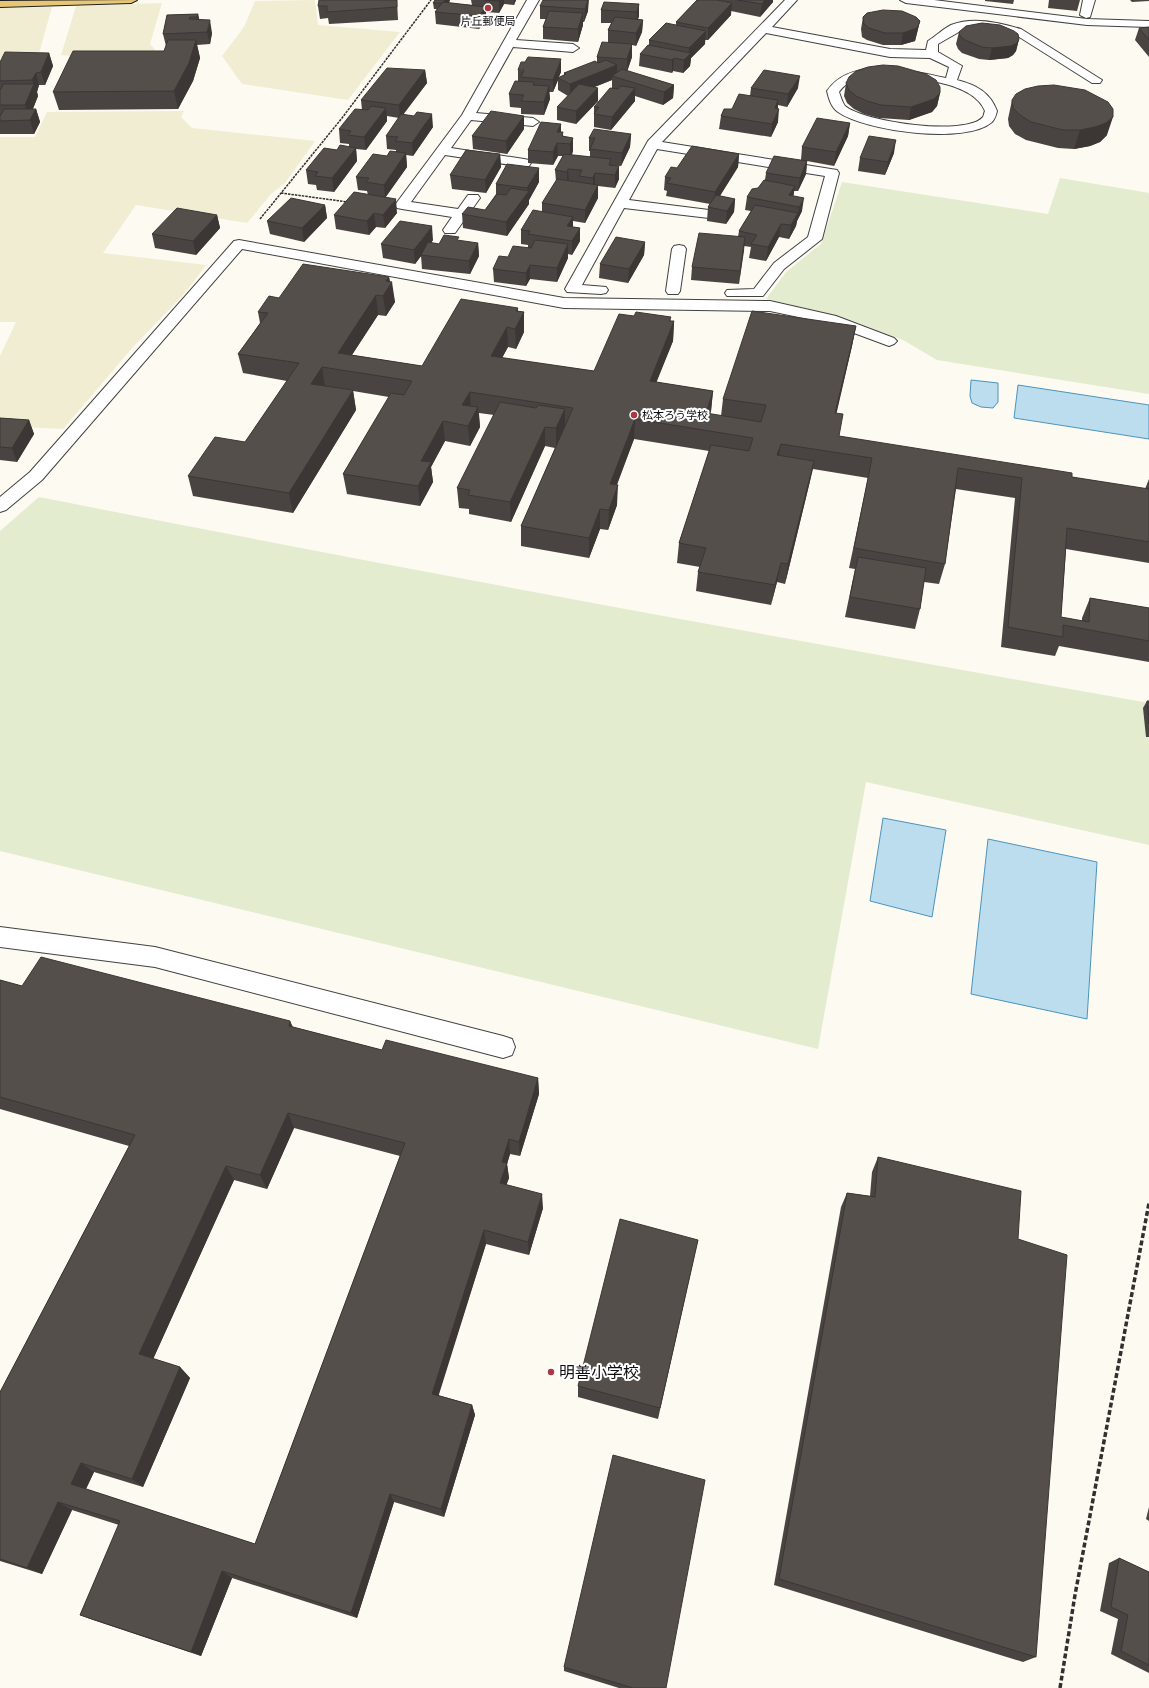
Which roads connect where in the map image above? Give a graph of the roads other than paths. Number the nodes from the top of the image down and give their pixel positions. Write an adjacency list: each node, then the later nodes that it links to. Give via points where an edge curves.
1 (131, 0): 6 (main road)
2 (533, 0): 10 (street)
3 (791, 0): 9 (street)
4 (906, 0): 8 (street, via 1087,22)
5 (1089, 0): 7 (street)
6 (0, 4)
7 (1086, 15)
8 (1149, 24)
9 (764, 29): 12 (street, via 890,53); 17 (street)
10 (509, 43): 11 (street); 15 (street)
11 (573, 48)
12 (932, 54): 13 (street, via 932,44 955,28 966,25 1006,28 1016,31); 14 (street, via 956,66)
13 (1096, 80)
14 (950, 82): 14 (street, via 966,86 980,94 989,103 992,111 988,119 978,126 948,132 868,121 841,109 834,92 841,82 867,73 893,73)
15 (468, 116): 16 (street); 18 (street)
16 (533, 122)
17 (653, 144): 21 (street); 28 (street, via 832,173 815,239 779,266 758,293)
18 (442, 151): 19 (street); 22 (street, via 402,205)
19 (524, 163)
20 (473, 198): 22 (street)
21 (620, 203): 23 (street); 26 (street, via 572,289)
22 (461, 214): 24 (street)
23 (709, 214)
24 (450, 230)
25 (679, 249): 28 (street)
26 (611, 290)
27 (634, 290): 28 (street)
28 (673, 291)
29 (889, 341): 30 (street, via 832,319 770,306 564,303 239,244 36,476)
30 (0, 506)
31 (0, 937): 32 (street, via 155,957)
32 (503, 1047)

